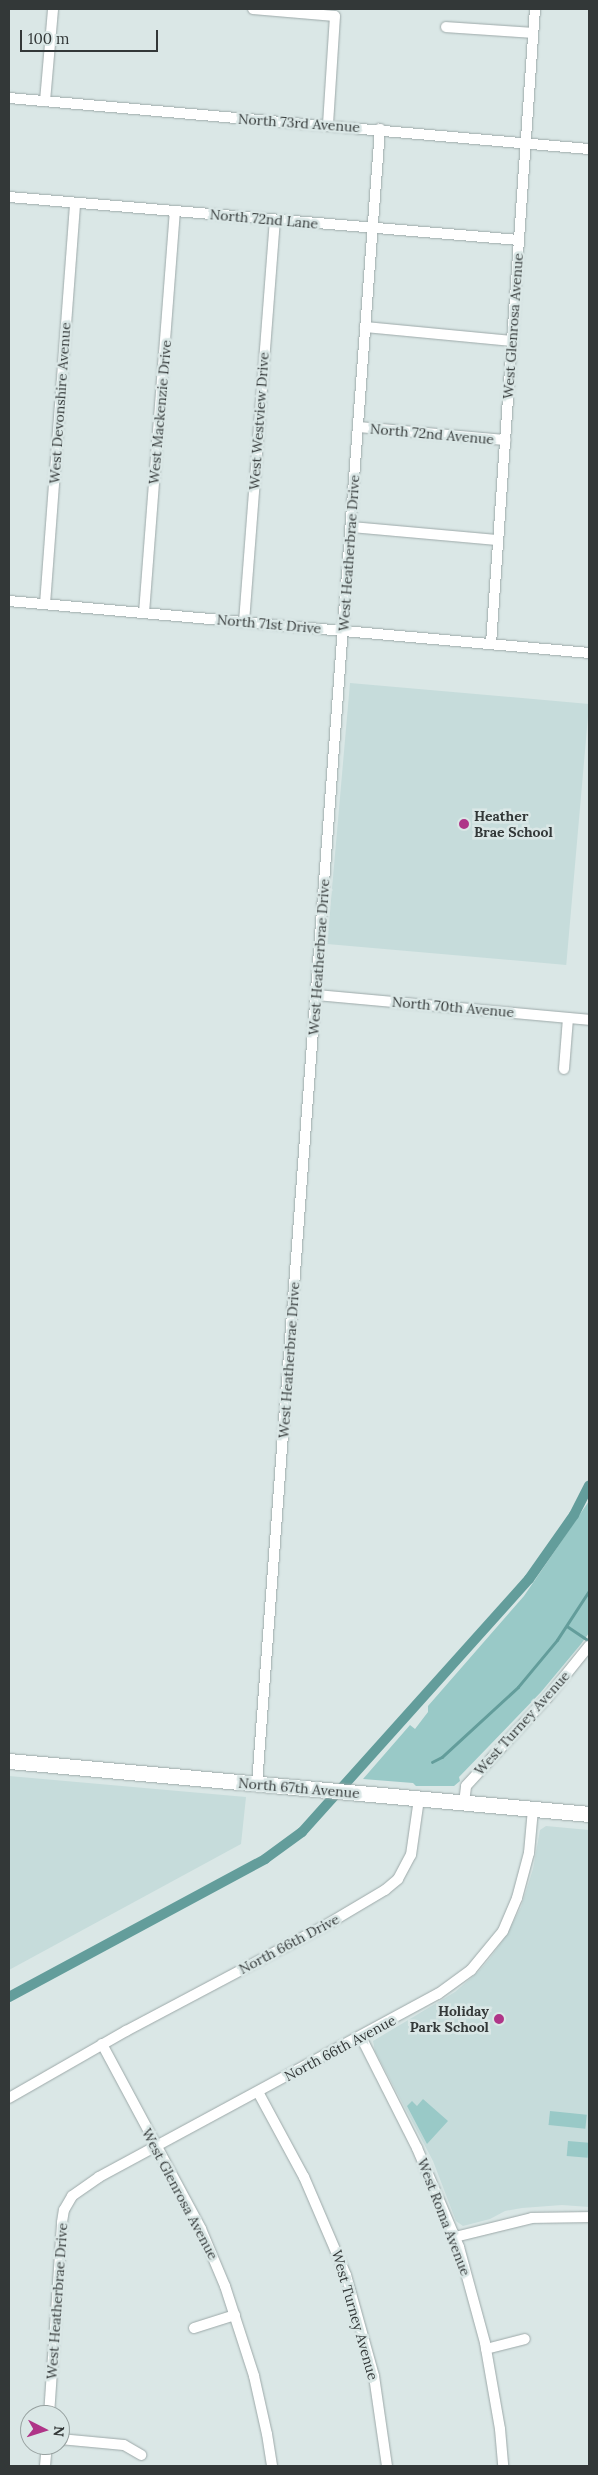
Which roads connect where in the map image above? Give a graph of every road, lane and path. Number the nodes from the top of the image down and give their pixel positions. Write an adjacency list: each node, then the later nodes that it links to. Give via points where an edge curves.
1 (53, 9): 7 (street)
2 (253, 9): 8 (street, via 335,16)
3 (535, 9): 5 (street, West Glenrosa Avenue)
4 (446, 27): 5 (street)
5 (533, 33): 10 (street, West Glenrosa Avenue)
6 (9, 98): 7 (street, North 73rd Avenue)
7 (45, 101): 8 (street, North 73rd Avenue)
8 (328, 125): 9 (street, North 73rd Avenue)
9 (380, 129): 10 (street, North 73rd Avenue); 16 (street, West Heatherbrae Drive)
10 (525, 143): 11 (street, North 73rd Avenue); 17 (street, West Glenrosa Avenue)
11 (589, 149)
12 (9, 197): 13 (street, North 72nd Lane)
13 (76, 203): 14 (street, North 72nd Lane); 25 (street, West Devonshire Avenue)
14 (175, 211): 15 (street, North 72nd Lane); 26 (street, West Mackenzie Drive)
15 (275, 220): 16 (street, North 72nd Lane); 27 (street, West Westview Drive)
16 (373, 228): 17 (street, North 72nd Lane); 18 (street, West Heatherbrae Drive)
17 (519, 240): 19 (street, West Glenrosa Avenue)
18 (366, 327): 19 (street); 20 (street, West Heatherbrae Drive)
19 (512, 340): 21 (street, West Glenrosa Avenue)
20 (358, 427): 21 (street, North 72nd Avenue); 22 (street, West Heatherbrae Drive)
21 (505, 440): 23 (street, West Glenrosa Avenue)
22 (351, 527): 23 (street); 28 (street, West Heatherbrae Drive)
23 (497, 540): 29 (street, West Glenrosa Avenue)
24 (9, 601): 25 (street, North 71st Drive)
25 (45, 604): 26 (street, North 71st Drive)
26 (144, 613): 27 (street, North 71st Drive)
27 (244, 622): 28 (street, North 71st Drive)
28 (343, 630): 29 (street, North 71st Drive); 31 (street, West Heatherbrae Drive)
29 (491, 644): 30 (street, North 71st Drive)
30 (589, 653)
31 (316, 995): 32 (street, North 70th Avenue); 37 (street, West Heatherbrae Drive)
32 (568, 1018): 33 (street, North 70th Avenue); 34 (street)
33 (589, 1020)
34 (564, 1069)
35 (589, 1646): 39 (street, West Turney Avenue, via 547,1698 466,1786)
36 (9, 1761): 37 (main road, North 67th Avenue)
37 (257, 1784): 38 (main road, North 67th Avenue)
38 (419, 1799): 39 (main road, North 67th Avenue); 43 (street, North 66th Drive, via 410,1855 398,1879 385,1890 326,1925)
39 (464, 1803): 40 (main road, North 67th Avenue)
40 (533, 1809): 41 (main road, North 67th Avenue); 42 (street, North 66th Avenue, via 526,1871 511,1913 494,1942 471,1970 455,1983)
41 (589, 1814)
42 (361, 2037): 44 (street, North 66th Avenue); 48 (street, West Roma Avenue, via 418,2148)
43 (102, 2044): 45 (street); 46 (street, West Glenrosa Avenue)
44 (258, 2092): 46 (street, North 66th Avenue); 57 (street, West Turney Avenue, via 304,2177 346,2275 374,2376)
45 (9, 2098)
46 (156, 2147): 49 (street, West Glenrosa Avenue, via 201,2229); 53 (street, West Heatherbrae Drive, via 80,2188 64,2210)
47 (589, 2217): 48 (street, via 532,2218)
48 (455, 2237): 52 (street, West Roma Avenue)
49 (235, 2315): 50 (street); 56 (street, West Glenrosa Avenue, via 262,2406)
50 (194, 2328)
51 (525, 2339): 52 (street)
52 (486, 2349): 58 (street, West Roma Avenue)
53 (50, 2405)
54 (70, 2440): 55 (street, via 124,2446)
55 (141, 2455)
56 (272, 2466)
57 (387, 2466)
58 (503, 2466)

